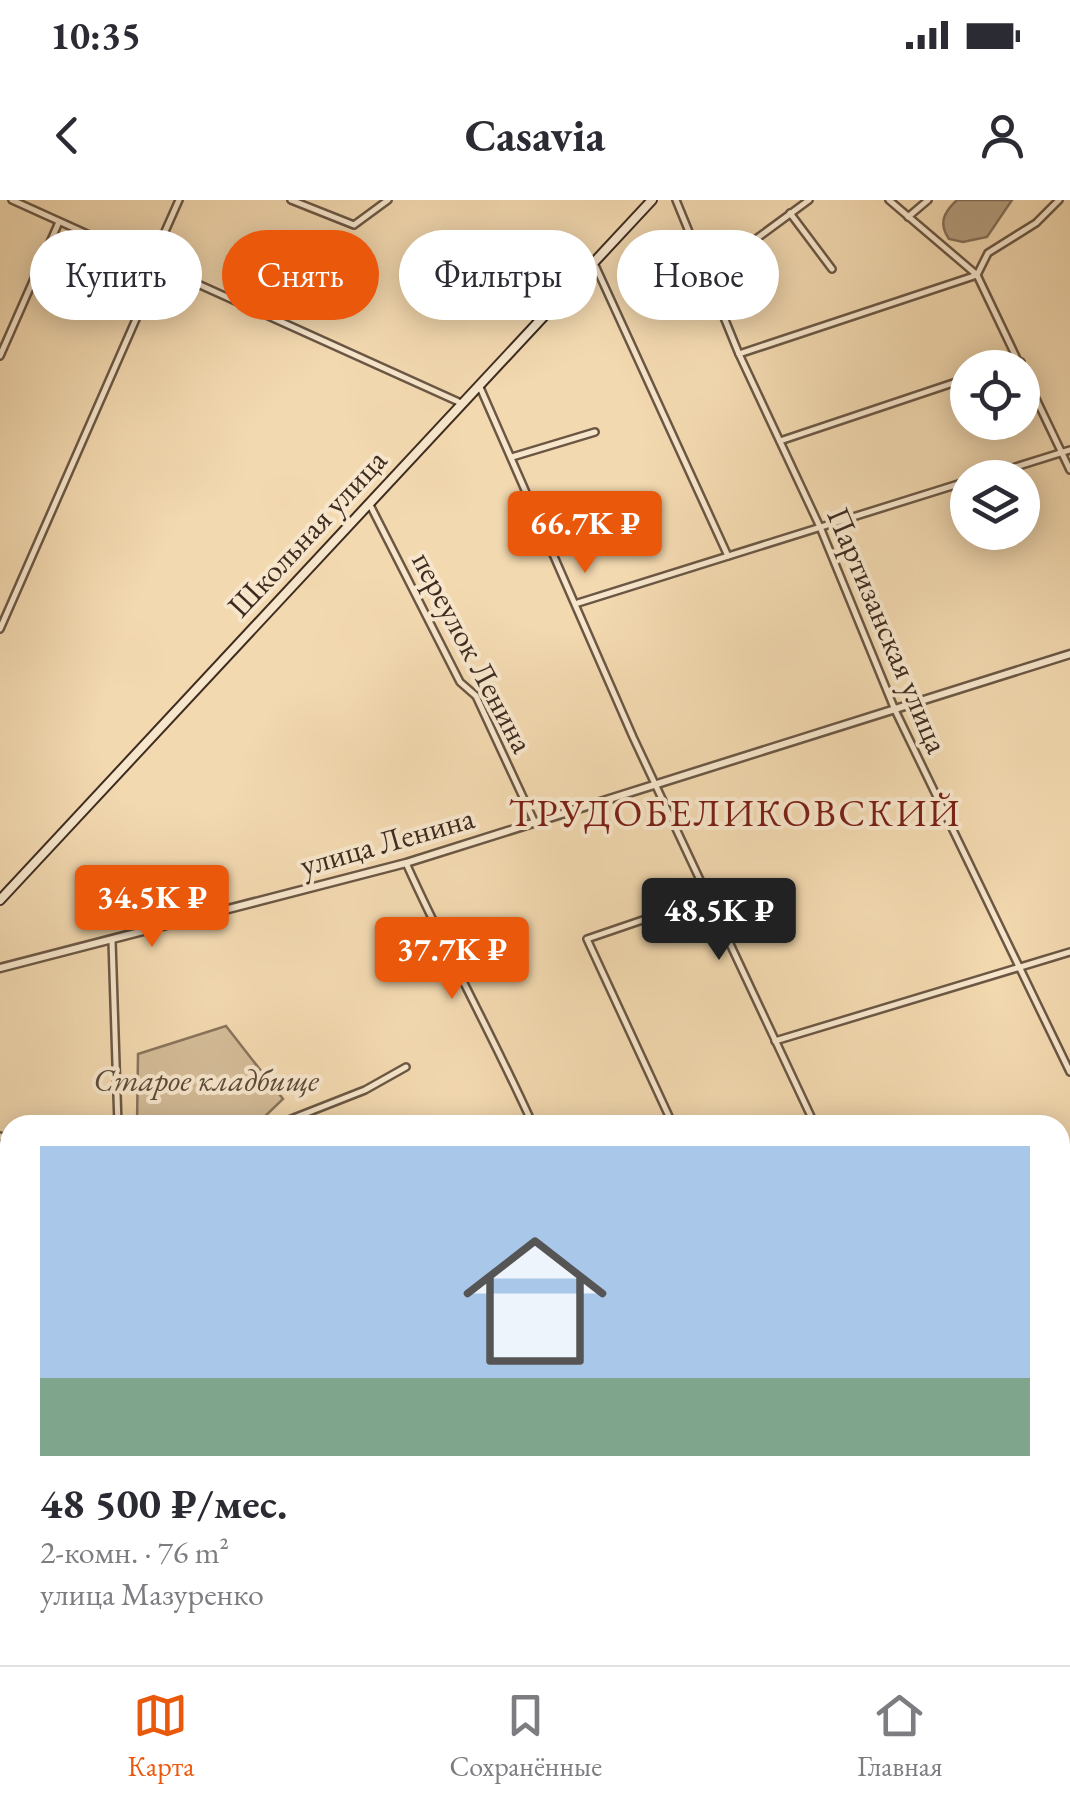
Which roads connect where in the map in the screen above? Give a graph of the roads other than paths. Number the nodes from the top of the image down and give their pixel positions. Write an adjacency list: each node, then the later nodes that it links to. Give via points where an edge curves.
1 (12, 200): 13 (street)
2 (180, 200): 15 (street)
3 (291, 200): 4 (street, via 354,225)
4 (388, 200)
5 (652, 200): 18 (main road, Школьная улица)
6 (676, 200): 16 (street, Партизанская улица)
7 (809, 200): 11 (street)
8 (889, 200): 12 (street)
9 (928, 200): 12 (street)
10 (1059, 200): 21 (street, via 988,254)
11 (790, 213): 17 (street); 19 (street)
12 (908, 218): 21 (street)
13 (59, 222): 14 (street); 28 (street)
14 (77, 230)
15 (166, 230)
16 (689, 230)
17 (768, 230)
18 (597, 260)
19 (832, 269)
20 (597, 270): 42 (street)
21 (976, 275): 26 (street); 27 (street)
22 (202, 288): 32 (street)
23 (136, 320): 45 (street)
24 (540, 320): 29 (main road, Школьная улица)
25 (726, 320): 27 (street, Партизанская улица)
26 (1015, 350)
27 (739, 354): 34 (street, Партизанская улица)
28 (0, 356)
29 (480, 384): 32 (main road, Школьная улица); 36 (street)
30 (950, 384): 34 (street)
31 (1040, 400): 35 (street)
32 (461, 403): 40 (main road, Школьная улица)
33 (595, 432): 36 (street)
34 (780, 441): 41 (street, Партизанская улица)
35 (1066, 451): 37 (street); 38 (street)
36 (512, 457): 44 (street)
37 (1037, 460)
38 (1070, 470)
39 (950, 487): 41 (street)
40 (369, 503): 50 (street, переулок Ленина, via 460,682 476,696); 53 (main road, Школьная улица)
41 (820, 527): 42 (street); 48 (street, Партизанская улица)
42 (728, 556): 44 (street)
43 (0, 601): 45 (street)
44 (578, 603): 49 (street)
45 (11, 606): 46 (street)
46 (0, 630)
47 (1070, 654): 48 (street, улица Ленина)
48 (896, 710): 49 (street, улица Ленина); 56 (street, Партизанская улица)
49 (655, 784): 50 (street, улица Ленина); 52 (street)
50 (535, 823): 51 (street, улица Ленина)
51 (406, 863): 54 (street, улица Ленина); 63 (street)
52 (708, 898): 58 (street); 64 (street, via 586,938)
53 (0, 900)
54 (112, 941): 57 (street, улица Ленина); 61 (street)
55 (1070, 952): 56 (street)
56 (1019, 967): 58 (street); 60 (street, Партизанская улица)
57 (0, 968)
58 (775, 1041): 65 (street)
59 (406, 1067): 62 (street)
60 (1070, 1072)
61 (118, 1115)
62 (301, 1115)
63 (529, 1115)
64 (667, 1115)
65 (810, 1115)

